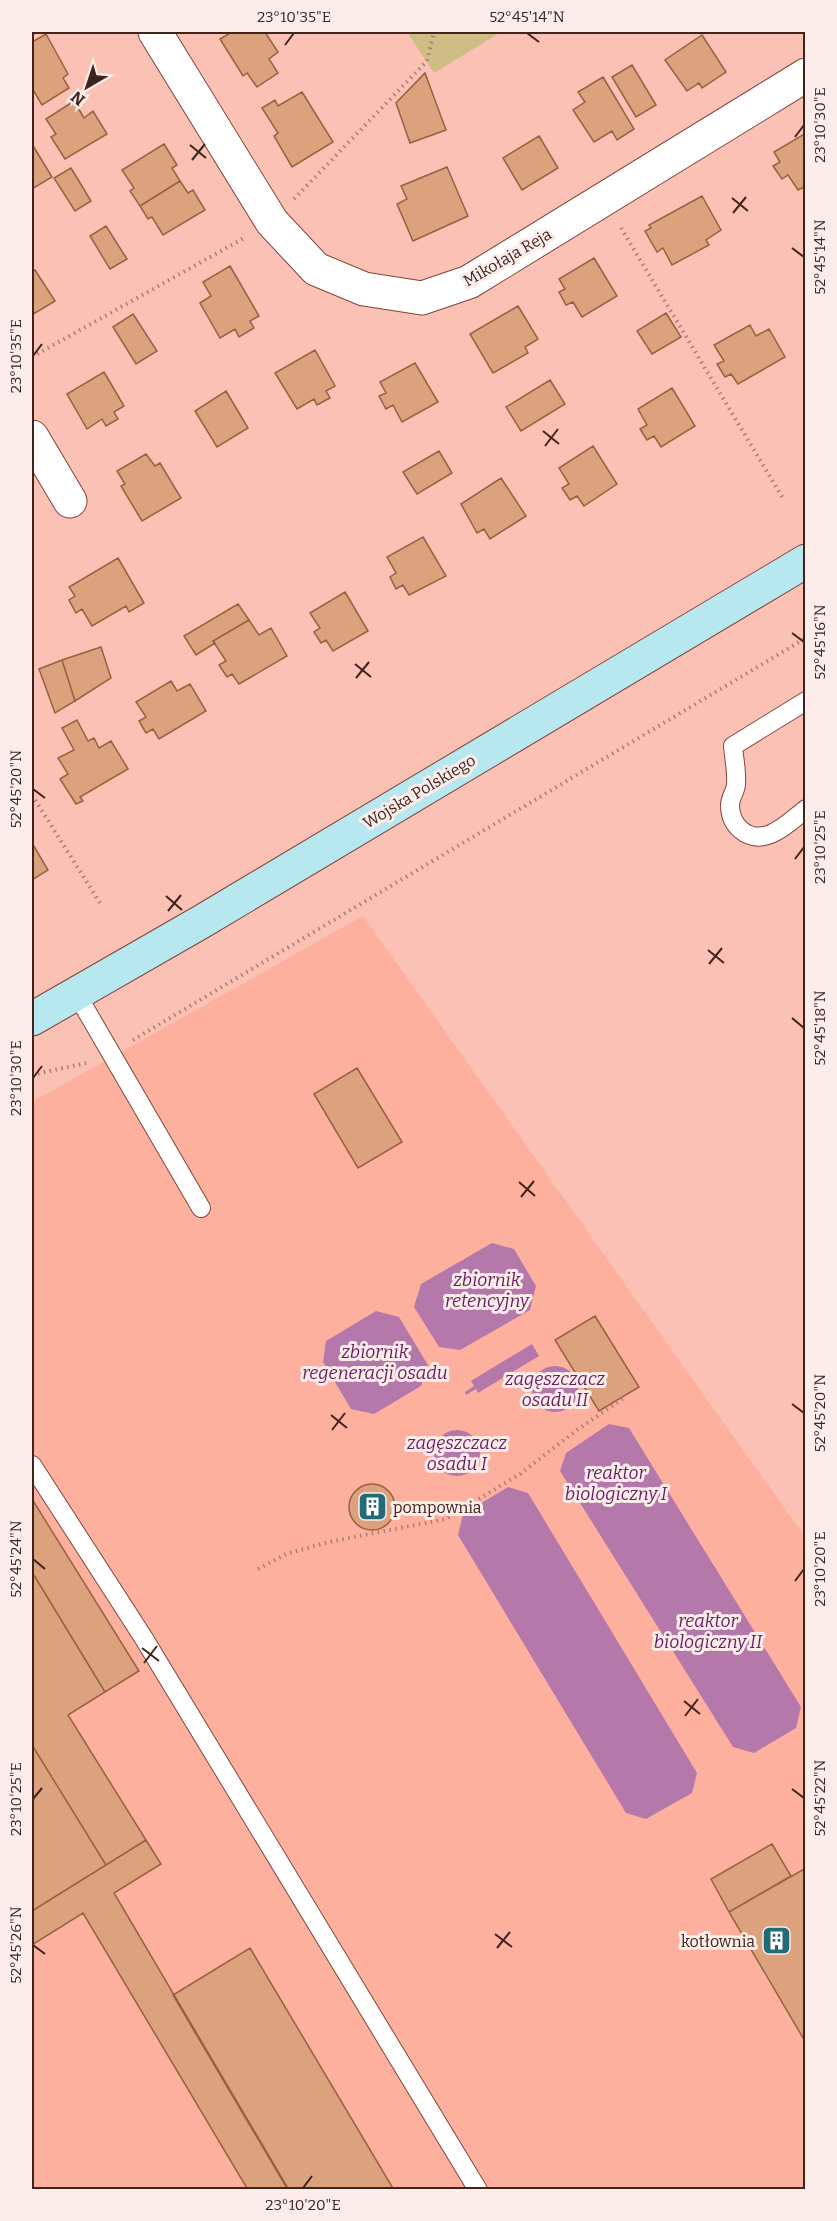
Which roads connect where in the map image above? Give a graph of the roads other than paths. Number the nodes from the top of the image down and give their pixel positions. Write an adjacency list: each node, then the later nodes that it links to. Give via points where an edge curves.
1 (155, 32): 2 (street, Mikołaja Reja, via 272,222 316,269 364,289 422,298 469,282)
2 (806, 75)
3 (32, 437): 4 (street)
4 (70, 501)
5 (806, 561): 8 (main road, Wojska Polskiego)
6 (806, 700): 7 (lane, via 733,746 737,786 730,806 736,825 744,832 764,837 774,834)
7 (806, 809)
8 (76, 993): 9 (main road, Wojska Polskiego); 10 (lane)
9 (32, 1019)
10 (201, 1208)
11 (32, 1465): 12 (lane, via 143,1637)
12 (478, 2190)

